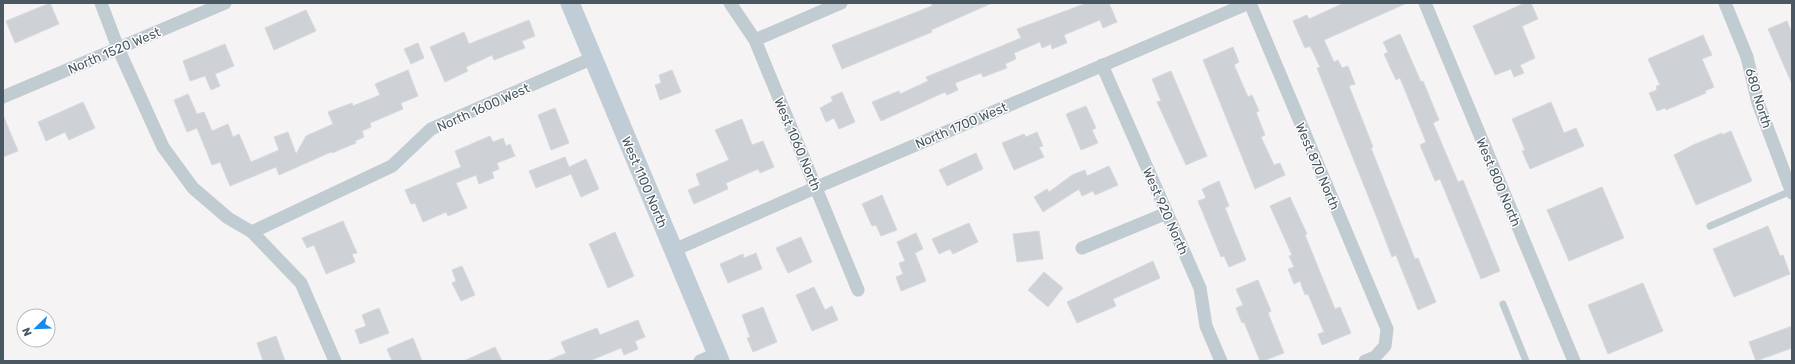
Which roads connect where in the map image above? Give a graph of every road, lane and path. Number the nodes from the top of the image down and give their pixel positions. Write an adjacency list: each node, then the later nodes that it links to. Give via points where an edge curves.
1 (101, 3): 10 (street)
2 (225, 3): 10 (street, North 1520 West)
3 (570, 3): 11 (main road, West 1100 North)
4 (730, 3): 9 (street, West 1060 North)
5 (841, 3): 9 (street)
6 (1249, 3): 12 (street, North 1700 West); 26 (street, West 870 North, via 1387,329 1385,346 1375,357)
7 (1425, 3): 28 (street, West 800 North)
8 (1725, 3): 15 (street, 680 North, via 1746,57 1758,103)
9 (755, 40): 14 (street, West 1060 North)
10 (118, 48): 13 (street, North 1520 West); 18 (street, via 164,147 193,188 228,218)
11 (593, 58): 18 (street, North 1600 West, via 431,129 392,166); 20 (main road, West 1100 North)
12 (1102, 65): 14 (street, North 1700 West); 16 (street, West 920 North)
13 (3, 97)
14 (817, 187): 20 (street, North 1700 West); 21 (street, West 1060 North)
15 (1792, 192): 17 (lane)
16 (1167, 213): 19 (street); 25 (street, West 920 North, via 1200,288 1206,326)
17 (1710, 226)
18 (252, 232): 24 (street, via 301,283)
19 (1082, 248)
20 (674, 250): 23 (main road, West 1100 North)
21 (858, 290)
22 (1503, 304): 27 (lane)
23 (712, 359)
24 (335, 361)
25 (1221, 361)
26 (1365, 361)
27 (1526, 361)
28 (1574, 361)

